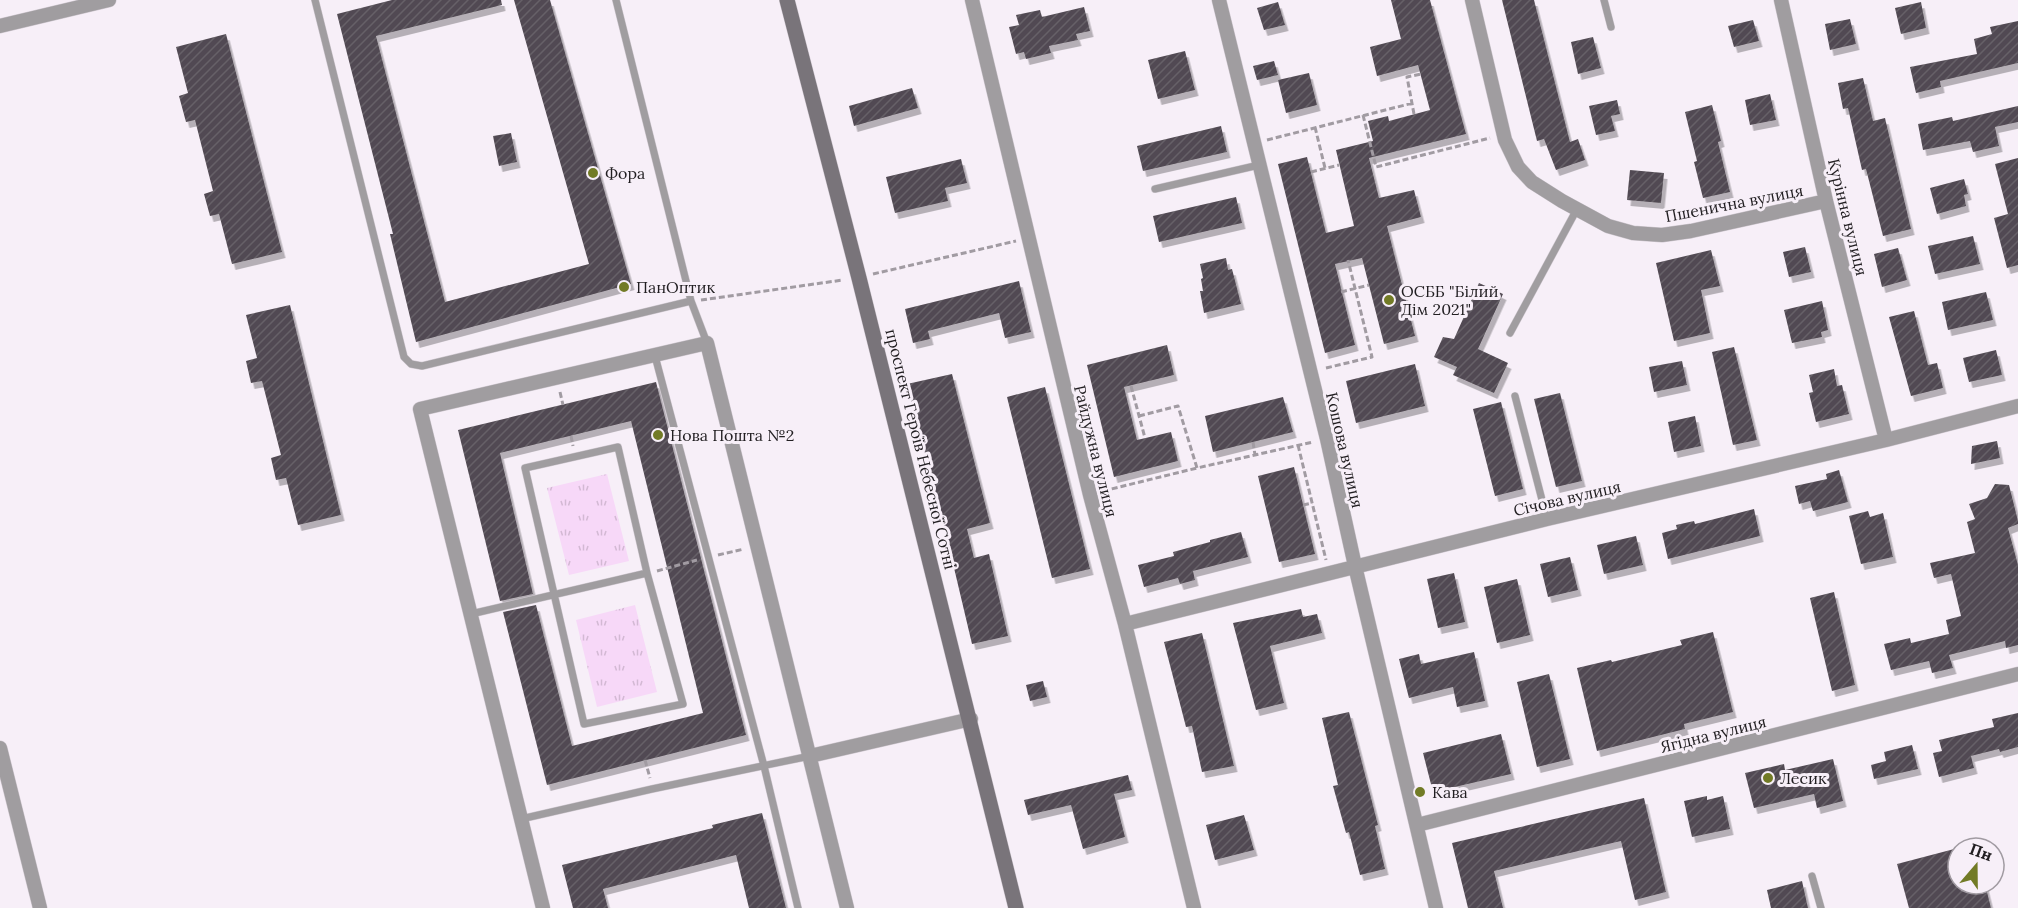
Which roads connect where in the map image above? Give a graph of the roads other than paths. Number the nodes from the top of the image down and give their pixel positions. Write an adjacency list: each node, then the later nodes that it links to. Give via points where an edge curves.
1 (109, 0): 10 (street)
2 (315, 0): 16 (lane, via 404,357 411,364 422,366)
3 (616, 0): 16 (lane)
4 (787, 0): 30 (street, проспект Героїв Небесної Сотні)
5 (972, 0): 28 (street, Райдужна вулиця, via 1090,495)
6 (1219, 0): 12 (street, Кошова вулиця)
7 (1472, 0): 15 (street, Пшенична вулиця, via 1504,135 1518,167 1532,182)
8 (1604, 0): 11 (lane)
9 (1781, 0): 14 (street, Курінна вулиця)
10 (0, 26)
11 (1611, 27)
12 (1259, 165): 13 (lane); 24 (street, Кошова вулиця)
13 (1155, 189)
14 (1826, 201): 15 (street, Пшенична вулиця, via 1662,235 1608,226); 22 (street, Курінна вулиця)
15 (1577, 209): 17 (lane)
16 (691, 302): 18 (lane)
17 (1510, 333)
18 (707, 344): 19 (street); 32 (street)
19 (655, 356): 27 (street, via 420,409); 33 (lane)
20 (1515, 396): 23 (lane)
21 (2018, 406): 22 (street, Січова вулиця)
22 (1886, 440): 23 (street, Січова вулиця)
23 (1547, 519): 24 (street, Січова вулиця)
24 (1355, 566): 28 (street, Січова вулиця); 35 (street, Кошова вулиця)
25 (647, 573): 26 (lane); 26 (lane, via 618,447 525,468); 26 (lane, via 683,704 584,724)
26 (556, 595): 27 (lane)
27 (471, 614): 34 (street)
28 (1125, 624): 42 (street, Райдужна вулиця)
29 (2018, 674): 35 (street, Ягідна вулиця)
30 (971, 719): 32 (street); 41 (street, проспект Героїв Небесної Сотні)
31 (0, 748): 37 (street)
32 (810, 756): 33 (lane); 40 (street)
33 (764, 766): 34 (lane); 39 (lane)
34 (521, 819): 38 (street)
35 (1416, 825): 43 (street, Кошова вулиця)
36 (1812, 876): 44 (lane)
37 (40, 908)
38 (543, 908)
39 (798, 908)
40 (847, 908)
41 (1016, 908)
42 (1194, 908)
43 (1436, 908)
44 (1821, 908)

